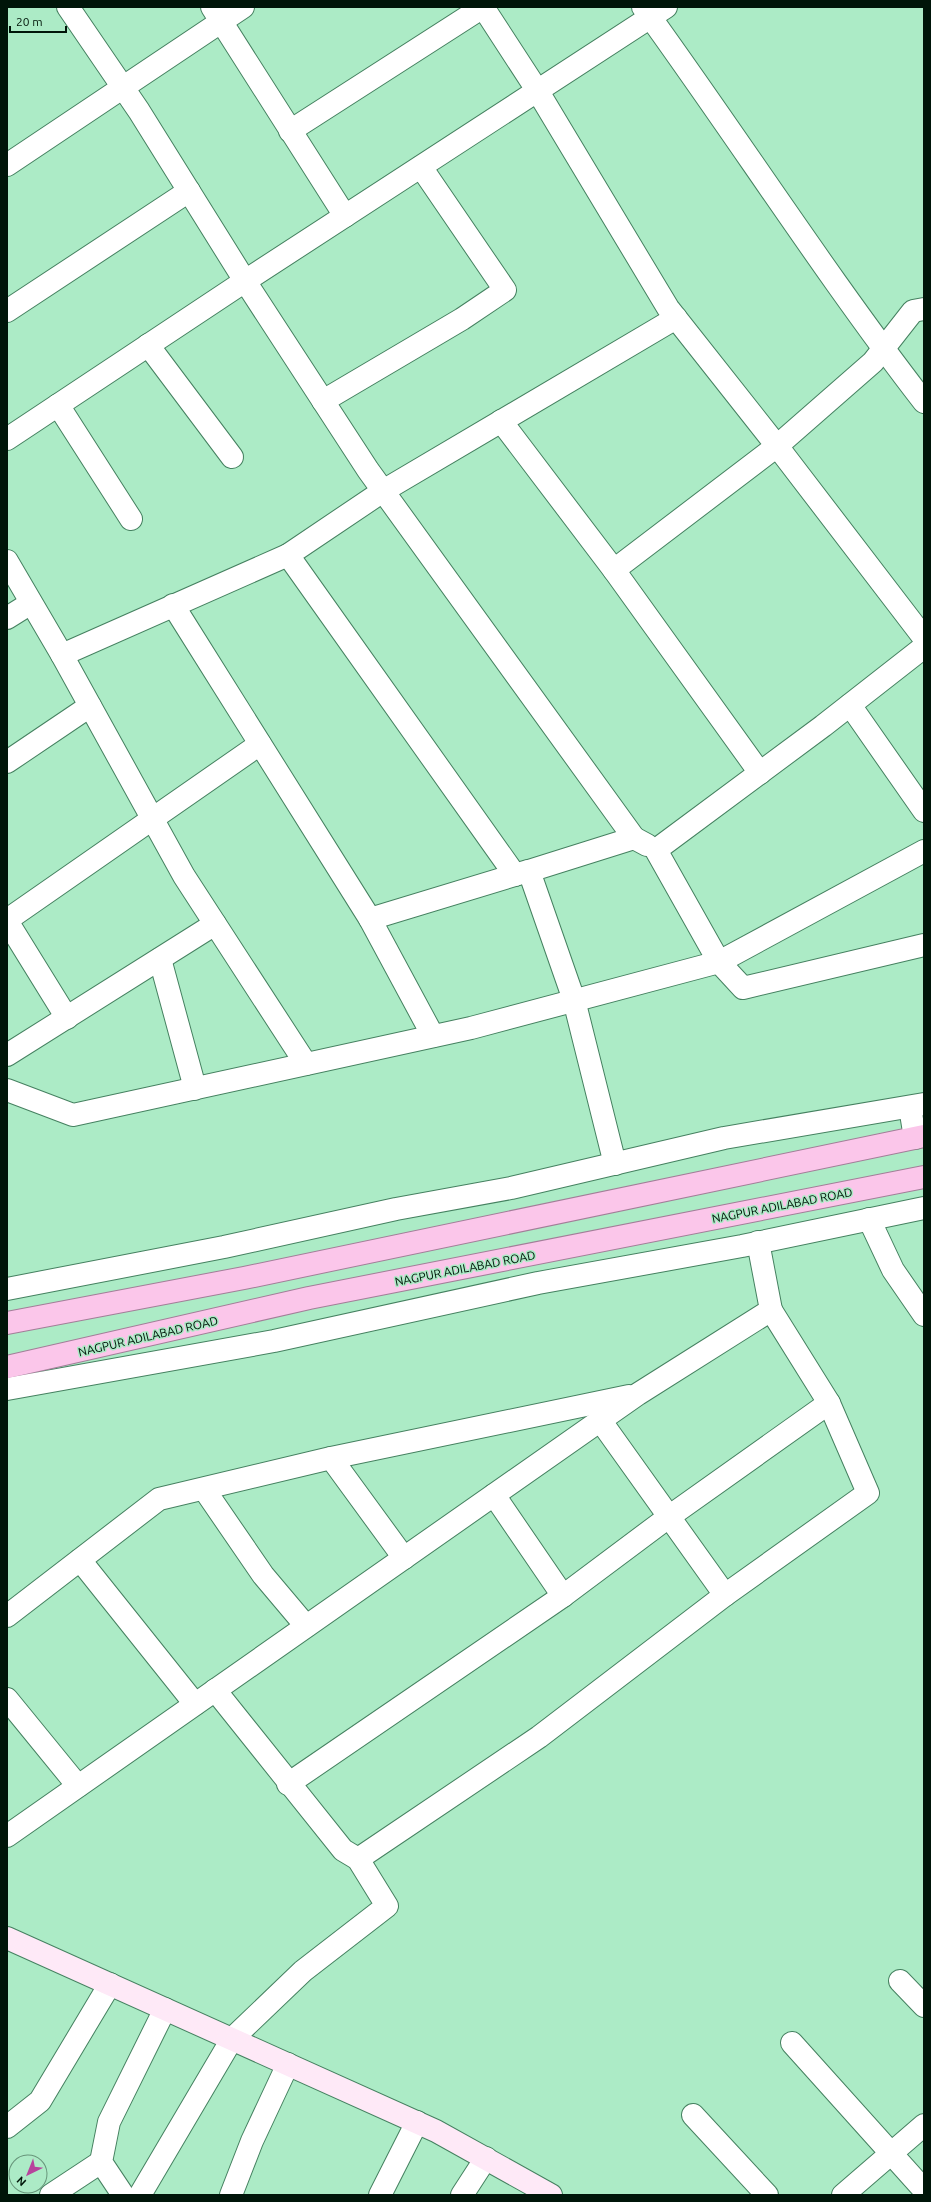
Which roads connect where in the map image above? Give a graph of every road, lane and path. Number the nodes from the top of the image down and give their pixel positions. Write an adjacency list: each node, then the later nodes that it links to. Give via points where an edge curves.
1 (68, 7): 6 (street)
2 (243, 7): 5 (street)
3 (483, 7): 7 (street); 8 (street)
4 (653, 11): 7 (street); 18 (street)
5 (217, 14): 6 (street); 8 (street)
6 (123, 87): 9 (street); 11 (street)
7 (537, 90): 10 (street); 16 (street)
8 (290, 131): 12 (street)
9 (7, 165)
10 (421, 166): 12 (street); 19 (street, via 505,290 462,319)
11 (189, 191): 13 (street); 15 (street)
12 (345, 216): 13 (street)
13 (245, 281): 17 (street); 19 (street)
14 (924, 309): 18 (street, via 913,312)
15 (7, 311)
16 (676, 318): 22 (street); 24 (street)
17 (148, 345): 21 (street); 25 (street)
18 (883, 349): 20 (street); 24 (street, via 873,362)
19 (323, 401): 26 (street)
20 (924, 402)
21 (58, 405): 23 (street); 27 (street)
22 (501, 421): 26 (street); 30 (street)
23 (7, 439)
24 (777, 446): 30 (street); 34 (street)
25 (232, 457)
26 (383, 491): 28 (street); 44 (street)
27 (132, 518)
28 (288, 555): 32 (street); 47 (street)
29 (7, 561): 31 (street)
30 (614, 570): 41 (street)
31 (31, 603): 33 (street); 36 (street)
32 (173, 605): 36 (street); 39 (street)
33 (7, 618)
34 (924, 638)
35 (924, 647): 37 (street)
36 (62, 655): 38 (street)
37 (850, 705): 41 (street); 42 (street)
38 (90, 706): 40 (street); 43 (street)
39 (260, 744): 43 (street); 48 (street)
40 (7, 762)
41 (760, 773): 45 (street)
42 (924, 811)
43 (153, 818): 49 (street); 50 (street, via 184,876)
44 (634, 838): 45 (street); 47 (street)
45 (656, 850): 53 (street)
46 (924, 851): 53 (street)
47 (522, 873): 48 (street); 54 (street)
48 (370, 919): 56 (street)
49 (7, 921): 55 (street)
50 (215, 924): 52 (street); 58 (street)
51 (924, 946): 53 (street, via 743,988)
52 (160, 959): 55 (street); 59 (street)
53 (718, 962): 54 (street)
54 (574, 1000): 56 (street); 63 (street)
55 (67, 1018): 57 (street)
56 (433, 1036): 58 (street)
57 (7, 1056)
58 (306, 1064): 59 (street)
59 (194, 1089): 60 (street, via 73,1116)
60 (7, 1090)
61 (917, 1106): 62 (street); 63 (street, via 724,1138)
62 (919, 1137): 71 (highway, via 244,1278)
63 (615, 1164): 68 (street, via 511,1188)
64 (924, 1177): 72 (highway, NAGPUR ADILABAD ROAD, via 309,1298)
65 (924, 1208): 66 (street)
66 (869, 1219): 67 (street); 70 (street, via 893,1270)
67 (758, 1242): 69 (street); 73 (street, via 538,1283 274,1341)
68 (7, 1289)
69 (771, 1310): 74 (street); 75 (street)
70 (924, 1315)
71 (7, 1323)
72 (7, 1367)
73 (7, 1389)
74 (638, 1394): 76 (street); 77 (street)
75 (829, 1403): 80 (street); 83 (street, via 868,1493)
76 (600, 1420): 79 (street); 80 (street)
77 (331, 1458): 78 (street); 81 (street)
78 (204, 1489): 82 (street, via 159,1499); 86 (street, via 263,1575)
79 (494, 1495): 81 (street); 84 (street)
80 (670, 1516): 83 (street); 84 (street)
81 (404, 1558): 86 (street)
82 (80, 1560): 85 (street); 89 (street)
83 (725, 1595): 93 (street, via 539,1737)
84 (563, 1596): 90 (street)
85 (7, 1616)
86 (306, 1626): 87 (street)
87 (215, 1690): 89 (street); 90 (street)
88 (7, 1699): 91 (street)
89 (195, 1704): 91 (street)
90 (288, 1784): 93 (street, via 343,1850)
91 (78, 1786): 92 (street)
92 (7, 1836)
93 (358, 1859): 99 (street, via 388,1906 303,1971)
94 (7, 1938): 96 (main road)
95 (900, 1981): 97 (street)
96 (110, 1984): 98 (main road); 105 (street, via 40,2101)
97 (924, 2006)
98 (165, 2009): 99 (main road); 108 (street, via 109,2122)
99 (232, 2039): 101 (main road); 112 (street)
100 (792, 2043): 106 (street)
101 (288, 2064): 103 (main road); 113 (street, via 252,2141)
102 (693, 2116): 117 (street)
103 (417, 2122): 107 (main road); 114 (street)
104 (924, 2125): 106 (street)
105 (7, 2127)
106 (891, 2153): 109 (street); 118 (street)
107 (486, 2158): 115 (street); 116 (main road)
108 (101, 2162): 110 (street); 111 (street)
109 (924, 2190)
110 (51, 2195)
111 (123, 2195)
112 (140, 2195)
113 (231, 2195)
114 (380, 2195)
115 (462, 2195)
116 (551, 2195)
117 (767, 2195)
118 (843, 2195)

